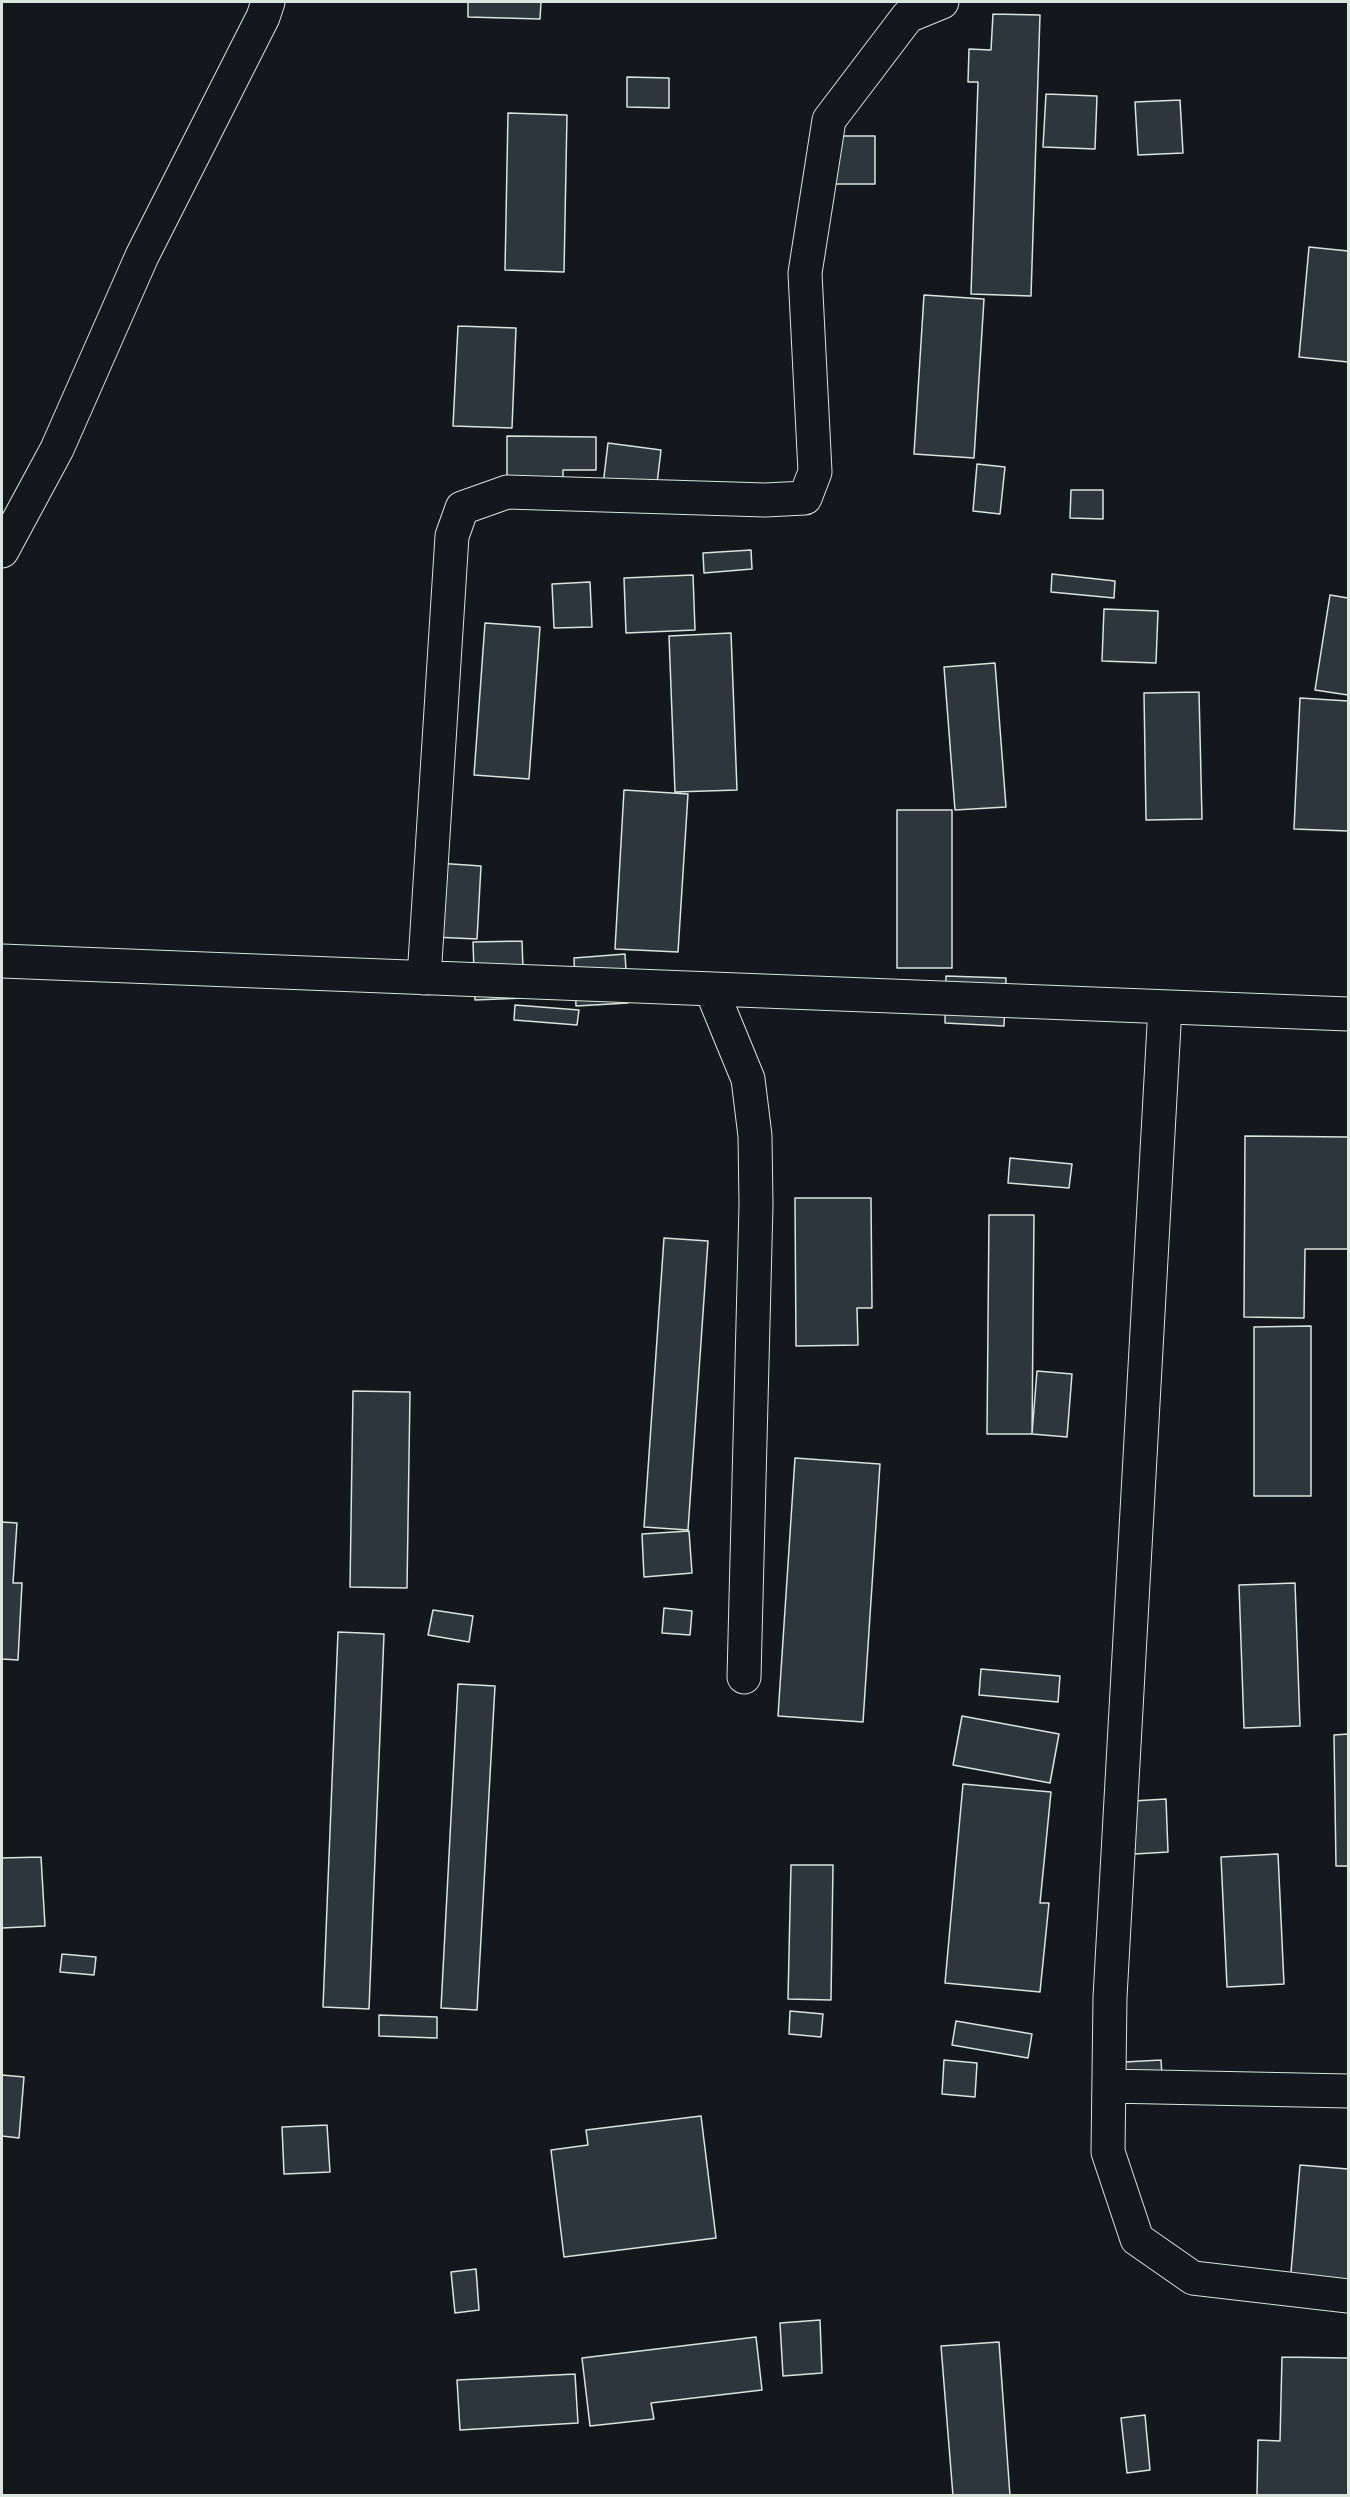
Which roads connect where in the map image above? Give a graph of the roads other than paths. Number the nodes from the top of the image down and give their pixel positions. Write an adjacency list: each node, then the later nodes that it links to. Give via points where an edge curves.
1 (268, 2): 3 (street, via 142,256 57,449)
2 (942, 2): 5 (street, via 908,16 829,120 805,273 815,472 806,498 507,492 462,508 452,536)
3 (2, 551)
4 (2, 961): 5 (street)
5 (424, 978): 6 (street)
6 (711, 989): 7 (street); 9 (street, via 748,1079 755,1136)
7 (1165, 1007): 8 (street); 10 (street, via 1110,1997)
8 (1348, 1014)
9 (744, 1677)
10 (1109, 2086): 11 (street); 12 (street, via 1108,2152 1137,2239 1193,2278)
11 (1348, 2091)
12 (1348, 2296)

